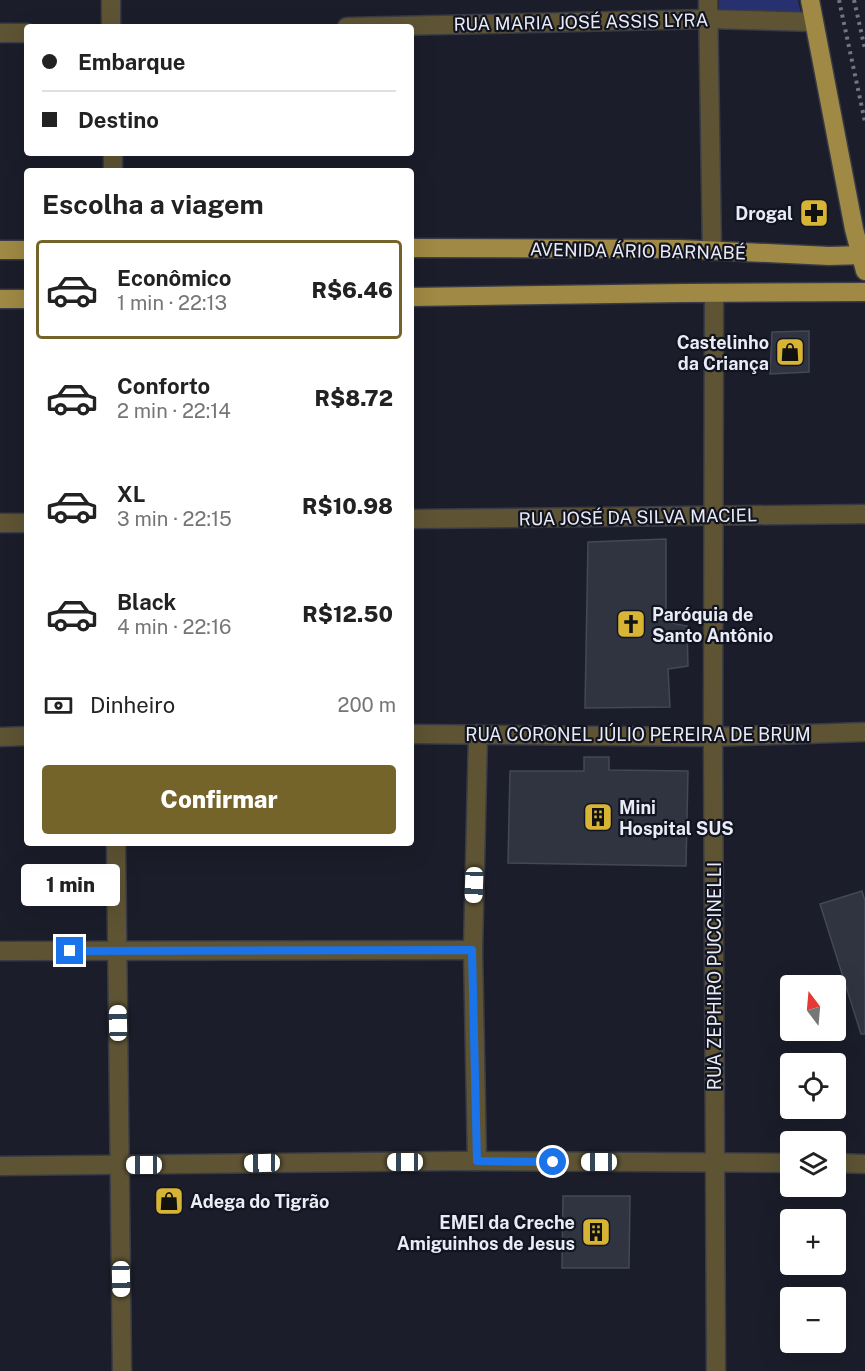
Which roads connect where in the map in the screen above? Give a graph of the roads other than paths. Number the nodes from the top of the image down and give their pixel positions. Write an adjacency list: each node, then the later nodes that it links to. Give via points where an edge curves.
1 (111, 0): 6 (street)
2 (708, 0): 4 (street)
3 (810, 0): 5 (main road)
4 (708, 19): 5 (street, RUA MARIA JOSÉ ASSIS LYRA); 7 (street, RUA MARIA JOSÉ ASSIS LYRA); 13 (street)
5 (814, 22): 14 (main road, via 854,229)
6 (111, 24)
7 (414, 26)
8 (0, 33): 9 (street)
9 (24, 33)
10 (414, 248): 13 (main road, AVENIDA ÁRIO BARNABÉ)
11 (0, 250): 12 (main road)
12 (24, 250)
13 (712, 251): 14 (main road, AVENIDA ÁRIO BARNABÉ)
14 (864, 260)
15 (865, 292): 16 (main road)
16 (714, 293): 17 (main road); 21 (street, RUA ZEPHIRO PUCCINELLI)
17 (414, 297)
18 (0, 299): 19 (main road)
19 (24, 299)
20 (865, 514): 21 (street, RUA JOSÉ DA SILVA MACIEL)
21 (714, 516): 22 (street, RUA JOSÉ DA SILVA MACIEL); 30 (street, RUA ZEPHIRO PUCCINELLI)
22 (414, 519)
23 (0, 523): 24 (street)
24 (24, 523)
25 (865, 732): 30 (street, RUA CORONEL JÚLIO PEREIRA DE BRUM)
26 (414, 734): 27 (street, RUA CORONEL JÚLIO PEREIRA DE BRUM)
27 (478, 734): 30 (street, RUA CORONEL JÚLIO PEREIRA DE BRUM); 32 (street)
28 (24, 736): 29 (street)
29 (0, 737)
30 (713, 737): 36 (street, RUA ZEPHIRO PUCCINELLI)
31 (116, 846): 34 (street)
32 (472, 950): 34 (street); 35 (street)
33 (0, 951): 34 (street)
34 (117, 952): 40 (street)
35 (477, 1161): 36 (street); 40 (street)
36 (714, 1162): 37 (street); 43 (street, RUA ZEPHIRO PUCCINELLI)
37 (780, 1163)
38 (846, 1163): 39 (street)
39 (865, 1164)
40 (120, 1165): 41 (street); 42 (street)
41 (0, 1167)
42 (122, 1371)
43 (716, 1371)

